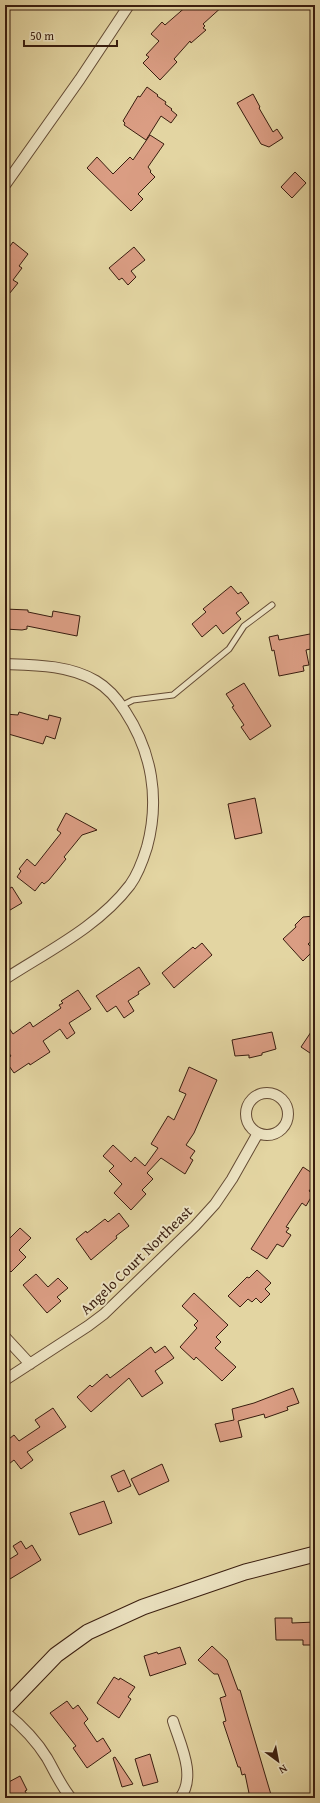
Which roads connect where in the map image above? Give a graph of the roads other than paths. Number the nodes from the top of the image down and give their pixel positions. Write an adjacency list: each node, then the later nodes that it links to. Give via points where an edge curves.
1 (129, 5): 2 (street)
2 (5, 186)
3 (272, 605): 5 (lane, via 244,626 229,649 173,695 133,700)
4 (5, 664): 5 (street, via 43,666 84,675 106,689)
5 (121, 706): 6 (street, via 142,741 152,778 154,798 151,832 142,864 131,884 100,916)
6 (5, 979)
7 (258, 1133): 7 (street, via 276,1133 285,1124 287,1107 277,1096 268,1093 259,1095 250,1102 246,1117 250,1126); 9 (street, Angelo Court Northeast, via 232,1179 215,1204 195,1226 104,1314)
8 (5, 1337): 9 (street)
9 (30, 1364): 10 (street, Angelo Court Northeast)
10 (5, 1380)
11 (315, 1554): 12 (street, via 238,1574 143,1607 88,1632 56,1655)
12 (5, 1708)
13 (5, 1712): 15 (street, via 35,1740 61,1786)
14 (173, 1721): 16 (street, via 188,1768 187,1781)
15 (71, 1798)
16 (180, 1798)

